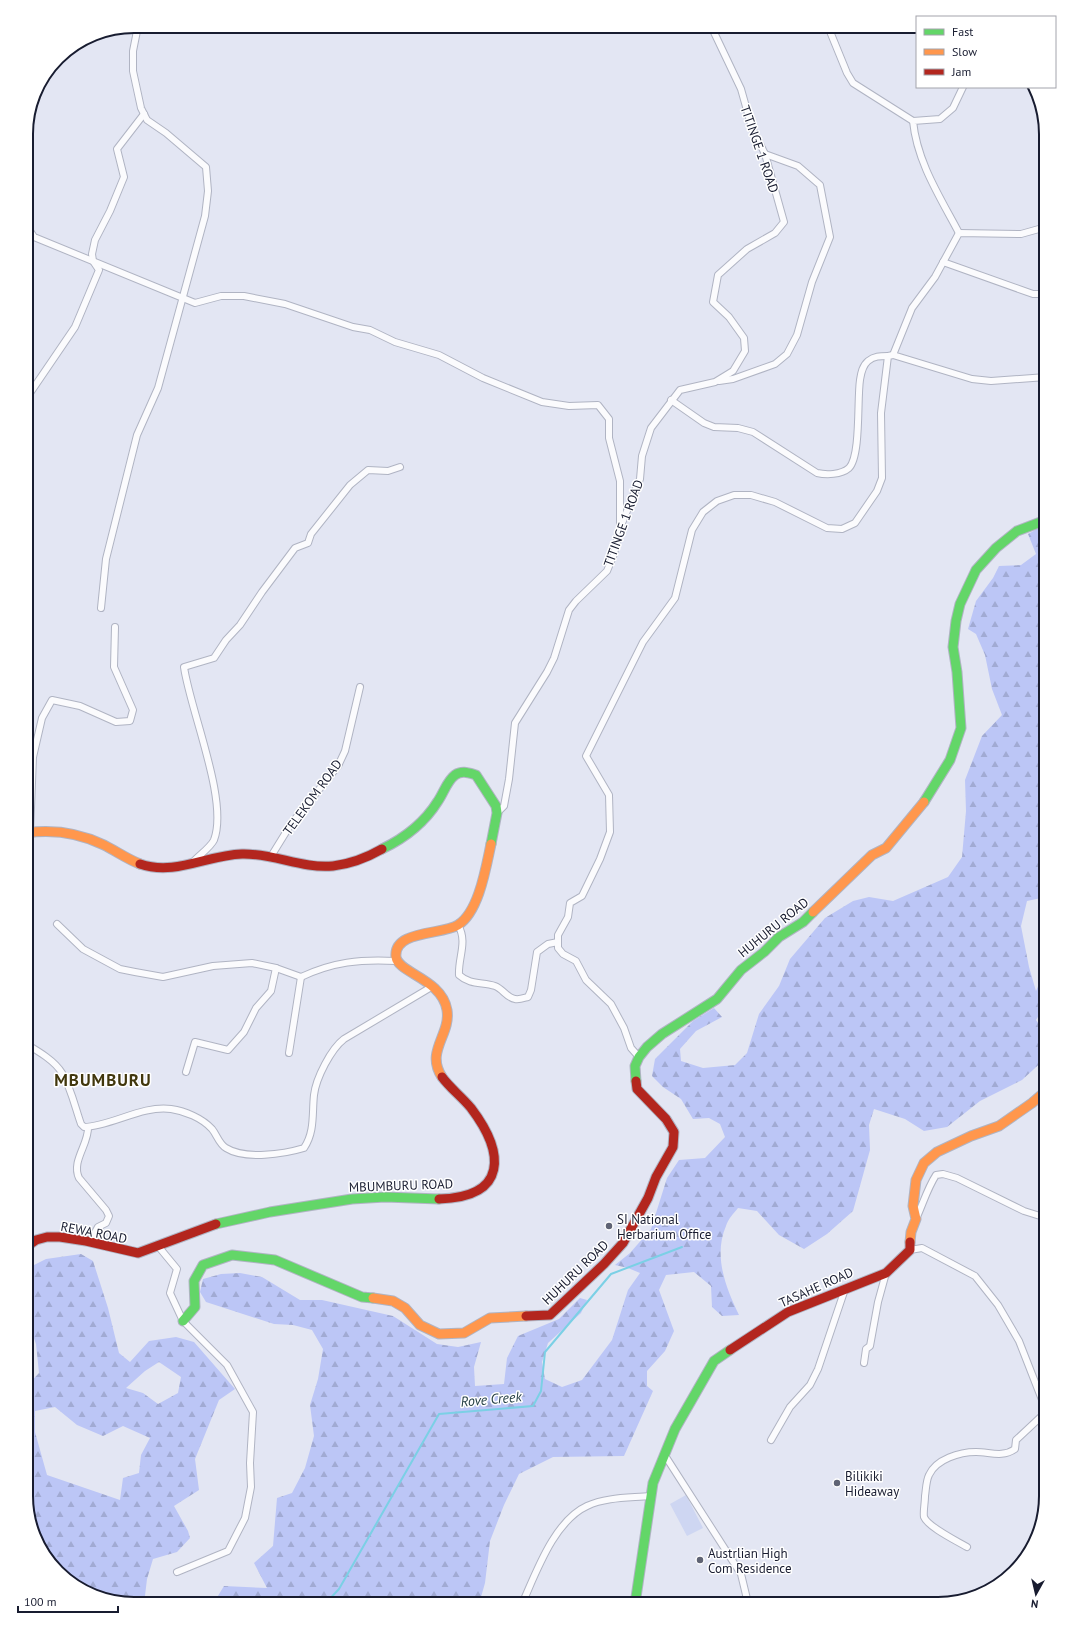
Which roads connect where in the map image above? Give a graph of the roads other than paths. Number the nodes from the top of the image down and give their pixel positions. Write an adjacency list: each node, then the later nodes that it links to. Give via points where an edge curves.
1 (137, 33): 5 (street, via 133,71)
2 (714, 33): 7 (street, TITINGE 1 ROAD, via 741,89 752,128)
3 (831, 33): 6 (street, via 853,83)
4 (963, 88): 6 (street, via 953,108 940,119)
5 (144, 114): 11 (street, via 117,149 124,177 95,240); 14 (street, via 147,120 206,167 208,191 205,216)
6 (913, 121): 9 (street, via 915,137 927,174)
7 (765, 154): 17 (street, TITINGE 1 ROAD, via 784,222 775,233 747,249 718,275 713,302 730,317 744,338 745,351 734,371); 17 (street, via 798,166 820,185 830,237 812,282 797,335 787,354 775,364 733,379)
8 (1039, 229): 9 (street, via 1020,234)
9 (959, 233): 12 (street)
10 (33, 236): 11 (street)
11 (93, 262): 14 (street); 18 (street, via 99,270 75,327)
12 (943, 262): 13 (street); 15 (street, via 912,308)
13 (1039, 294)
14 (184, 298): 22 (street, via 195,303 221,296 244,296 285,304 353,327 370,330 395,342 439,355 483,378 542,402 569,406 598,405 609,419 609,438 620,481); 23 (street, via 158,388 137,435 106,559)
15 (890, 355): 16 (street, via 972,379 991,382); 19 (street, via 876,356 867,361 862,370 854,457 849,468 838,473 817,473 753,432 738,428 714,427); 33 (street, via 881,413 882,478 877,491 855,523 842,529 827,528 775,502 751,495 734,495 717,501 703,512 692,530 675,598 643,642 586,756 609,795 610,832 582,896 570,903 568,917 558,935)
16 (1039, 378)
17 (715, 382): 19 (street, TITINGE 1 ROAD, via 680,390)
18 (33, 389)
19 (671, 400): 22 (street, TITINGE 1 ROAD, via 651,428 642,456 640,479)
20 (400, 467): 30 (street, via 388,471 368,470 350,485 311,534 308,543 295,548 214,658 184,667 216,798 218,824 214,841)
21 (1039, 523): 40 (street, HUHURU ROAD, via 1017,531 996,548 976,570 960,604 954,647 961,728 950,760 920,808 886,848 872,855 803,922 779,937 741,970 717,999 662,1034)
22 (620, 528): 27 (street, TITINGE 1 ROAD, via 614,554 606,571 569,610 554,658 515,723 504,806)
23 (101, 608)
24 (115, 627): 26 (street, via 114,667 133,710 130,721 116,722 80,706 52,700 42,718)
25 (360, 687): 29 (street, TELEKOM ROAD, via 345,751 338,766 291,824)
26 (33, 757)
27 (497, 813): 29 (street, via 496,806 476,775 458,772 424,819 409,833 380,851 364,858 331,866); 32 (street, via 478,894 471,912)
28 (33, 833): 30 (street, via 60,831 77,834 93,839 134,862 150,867)
29 (270, 858): 30 (street, via 242,854)
30 (191, 864)
31 (57, 924): 35 (street, via 83,949 120,968 135,972 163,977 212,966 252,963)
32 (458, 925): 33 (street, via 464,941 459,975 464,980 474,983 496,986 510,998 517,1000 528,997 531,990 537,952 548,944); 34 (street, via 448,930 418,934 410,938 397,949)
33 (558, 942): 40 (street, via 558,948 563,954 576,962 586,980 611,1004 631,1048)
34 (396, 960): 36 (street, via 370,959 345,962 320,968); 37 (street, MBUMBURU ROAD, via 400,966)
35 (276, 968): 36 (street); 41 (street, via 271,991 256,1008 244,1032 228,1050 195,1042)
36 (301, 977): 39 (street)
37 (433, 986): 43 (street, via 344,1038 334,1047 314,1093 312,1130 304,1148 293,1152 241,1154 225,1148 212,1130 199,1119 169,1108 145,1111); 48 (street, MBUMBURU ROAD, via 445,1003 448,1015 447,1026 437,1050 437,1069 480,1120 489,1138 496,1162 495,1171 486,1185 467,1195 450,1198 364,1198 319,1204 220,1223)
38 (33, 1049): 43 (street, via 62,1073 81,1124)
39 (289, 1053)
40 (639, 1057): 52 (street, HUHURU ROAD, via 635,1066 637,1088 666,1118 674,1132 673,1147 623,1243 550,1315 490,1318 464,1333 439,1334 420,1325 405,1308 393,1301 362,1297 274,1260 232,1255 203,1265 194,1281 195,1307)
41 (186, 1072)
42 (1039, 1097): 45 (street, via 999,1126 937,1152 924,1163 916,1180 914,1193)
43 (88, 1127): 47 (street, via 89,1134 78,1162 77,1173 109,1216 106,1223 98,1227)
44 (1039, 1216): 45 (street, via 943,1174 936,1175 929,1185)
45 (916, 1219): 49 (street, via 911,1232)
46 (33, 1242): 47 (street, REWA ROAD, via 46,1238)
47 (90, 1242): 48 (street, REWA ROAD, via 138,1253)
48 (158, 1246): 52 (street, via 177,1269 170,1292)
49 (910, 1250): 50 (street, TASAHE ROAD); 54 (street, via 922,1248 975,1276 998,1305 1019,1341)
50 (886, 1272): 51 (street, TASAHE ROAD); 53 (street)
51 (845, 1289): 56 (street, via 818,1369 810,1384 790,1407); 57 (street, TASAHE ROAD, via 788,1312 714,1360)
52 (183, 1321): 60 (street, via 227,1365 253,1412 251,1487 245,1518 228,1551)
53 (864, 1363)
54 (1039, 1393)
55 (1039, 1418): 59 (street, via 1016,1440 1014,1449 1009,1453 957,1454 936,1466 929,1475 924,1516 927,1523)
56 (771, 1440)
57 (664, 1454): 58 (street, TASAHE ROAD); 63 (street, via 741,1574)
58 (650, 1496): 61 (street, via 608,1500 586,1506 571,1517 545,1553); 62 (street, TASAHE ROAD)
59 (966, 1546)
60 (177, 1572)
61 (525, 1597)
62 (636, 1597)
63 (747, 1597)

